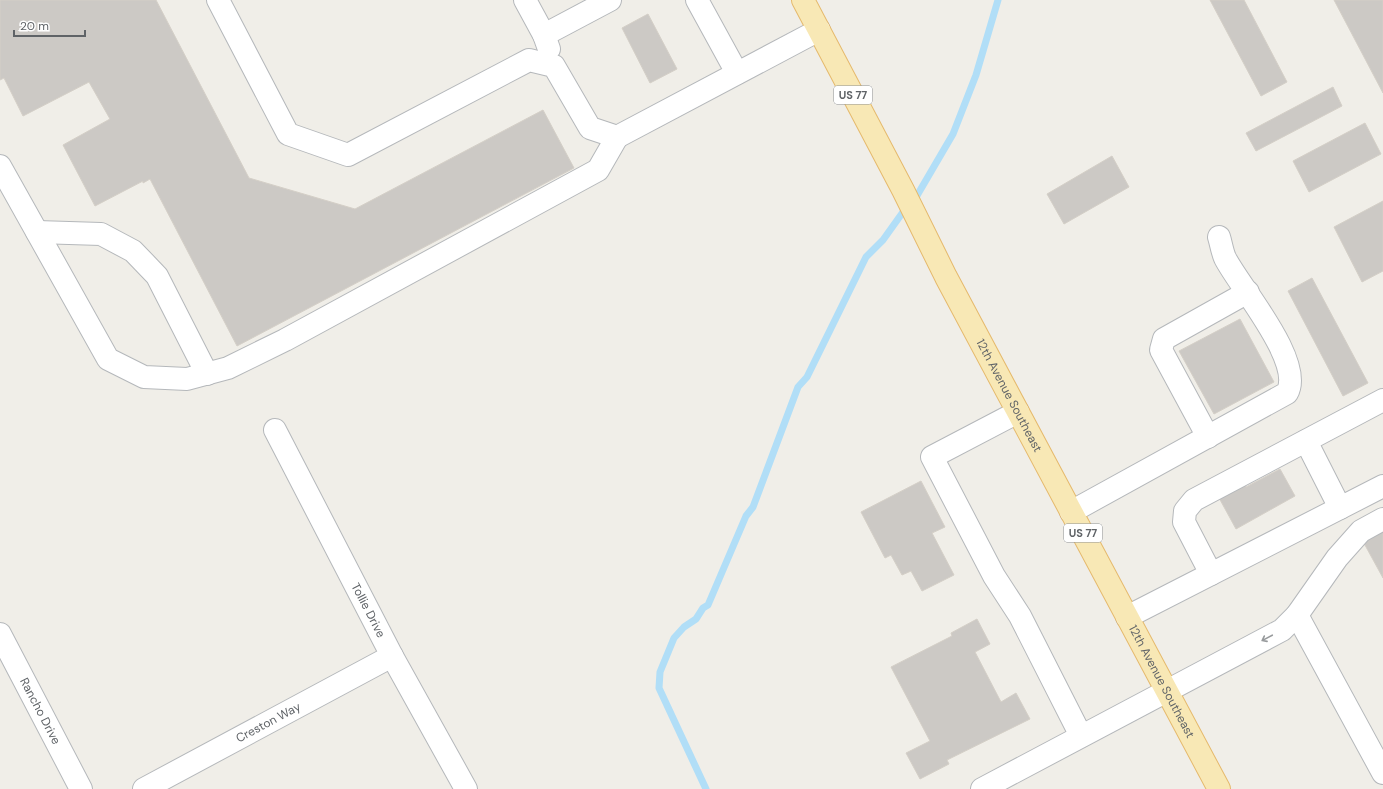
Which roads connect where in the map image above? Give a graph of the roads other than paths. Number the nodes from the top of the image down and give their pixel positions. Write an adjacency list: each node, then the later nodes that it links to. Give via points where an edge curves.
1 (218, 0): 8 (street, via 288,134 348,155 529,60)
2 (526, 0): 7 (street)
3 (610, 0): 7 (street)
4 (697, 0): 9 (street)
5 (803, 0): 6 (main road, 12th Avenue Southeast / US 77)
6 (819, 30): 9 (street); 17 (main road, 12th Avenue Southeast / US 77)
7 (544, 35): 8 (street)
8 (554, 66): 10 (street, via 590,128)
9 (736, 73): 10 (street)
10 (617, 137): 15 (street, via 598,170 285,340 228,368)
11 (0, 166): 12 (street)
12 (37, 232): 15 (street, via 101,234 133,251 157,276); 15 (street, via 108,359 144,377 187,379)
13 (1219, 237): 14 (street, via 1225,257)
14 (1248, 292): 19 (street, via 1266,320 1284,357 1291,386 1287,394); 19 (street, via 1164,339 1161,350)
15 (207, 374)
16 (1383, 400): 20 (street)
17 (1018, 412): 23 (main road, 12th Avenue Southeast / US 77); 31 (street, via 932,457 994,576 1020,616)
18 (275, 430): 29 (street, Tollie Drive)
19 (1208, 437): 23 (street)
20 (1306, 441): 22 (street); 25 (street, via 1194,500 1185,511 1184,522)
21 (1383, 486): 22 (street)
22 (1340, 508): 25 (street)
23 (1071, 512): 27 (main road, 12th Avenue Southeast / US 77)
24 (1383, 519): 26 (street, via 1361,531 1337,558)
25 (1211, 574): 27 (street)
26 (1297, 615): 30 (street, one-way to 30, via 1282,630); 32 (street)
27 (1127, 617): 30 (main road, 12th Avenue Southeast / US 77)
28 (0, 634): 33 (street, Rancho Drive)
29 (392, 656): 34 (street, Creston Way); 35 (street, Tollie Drive)
30 (1167, 691): 31 (street); 37 (main road, 12th Avenue Southeast / US 77)
31 (1081, 736): 36 (street)
32 (1383, 773)
33 (81, 789)
34 (144, 789)
35 (466, 789)
36 (982, 789)
37 (1219, 789)

